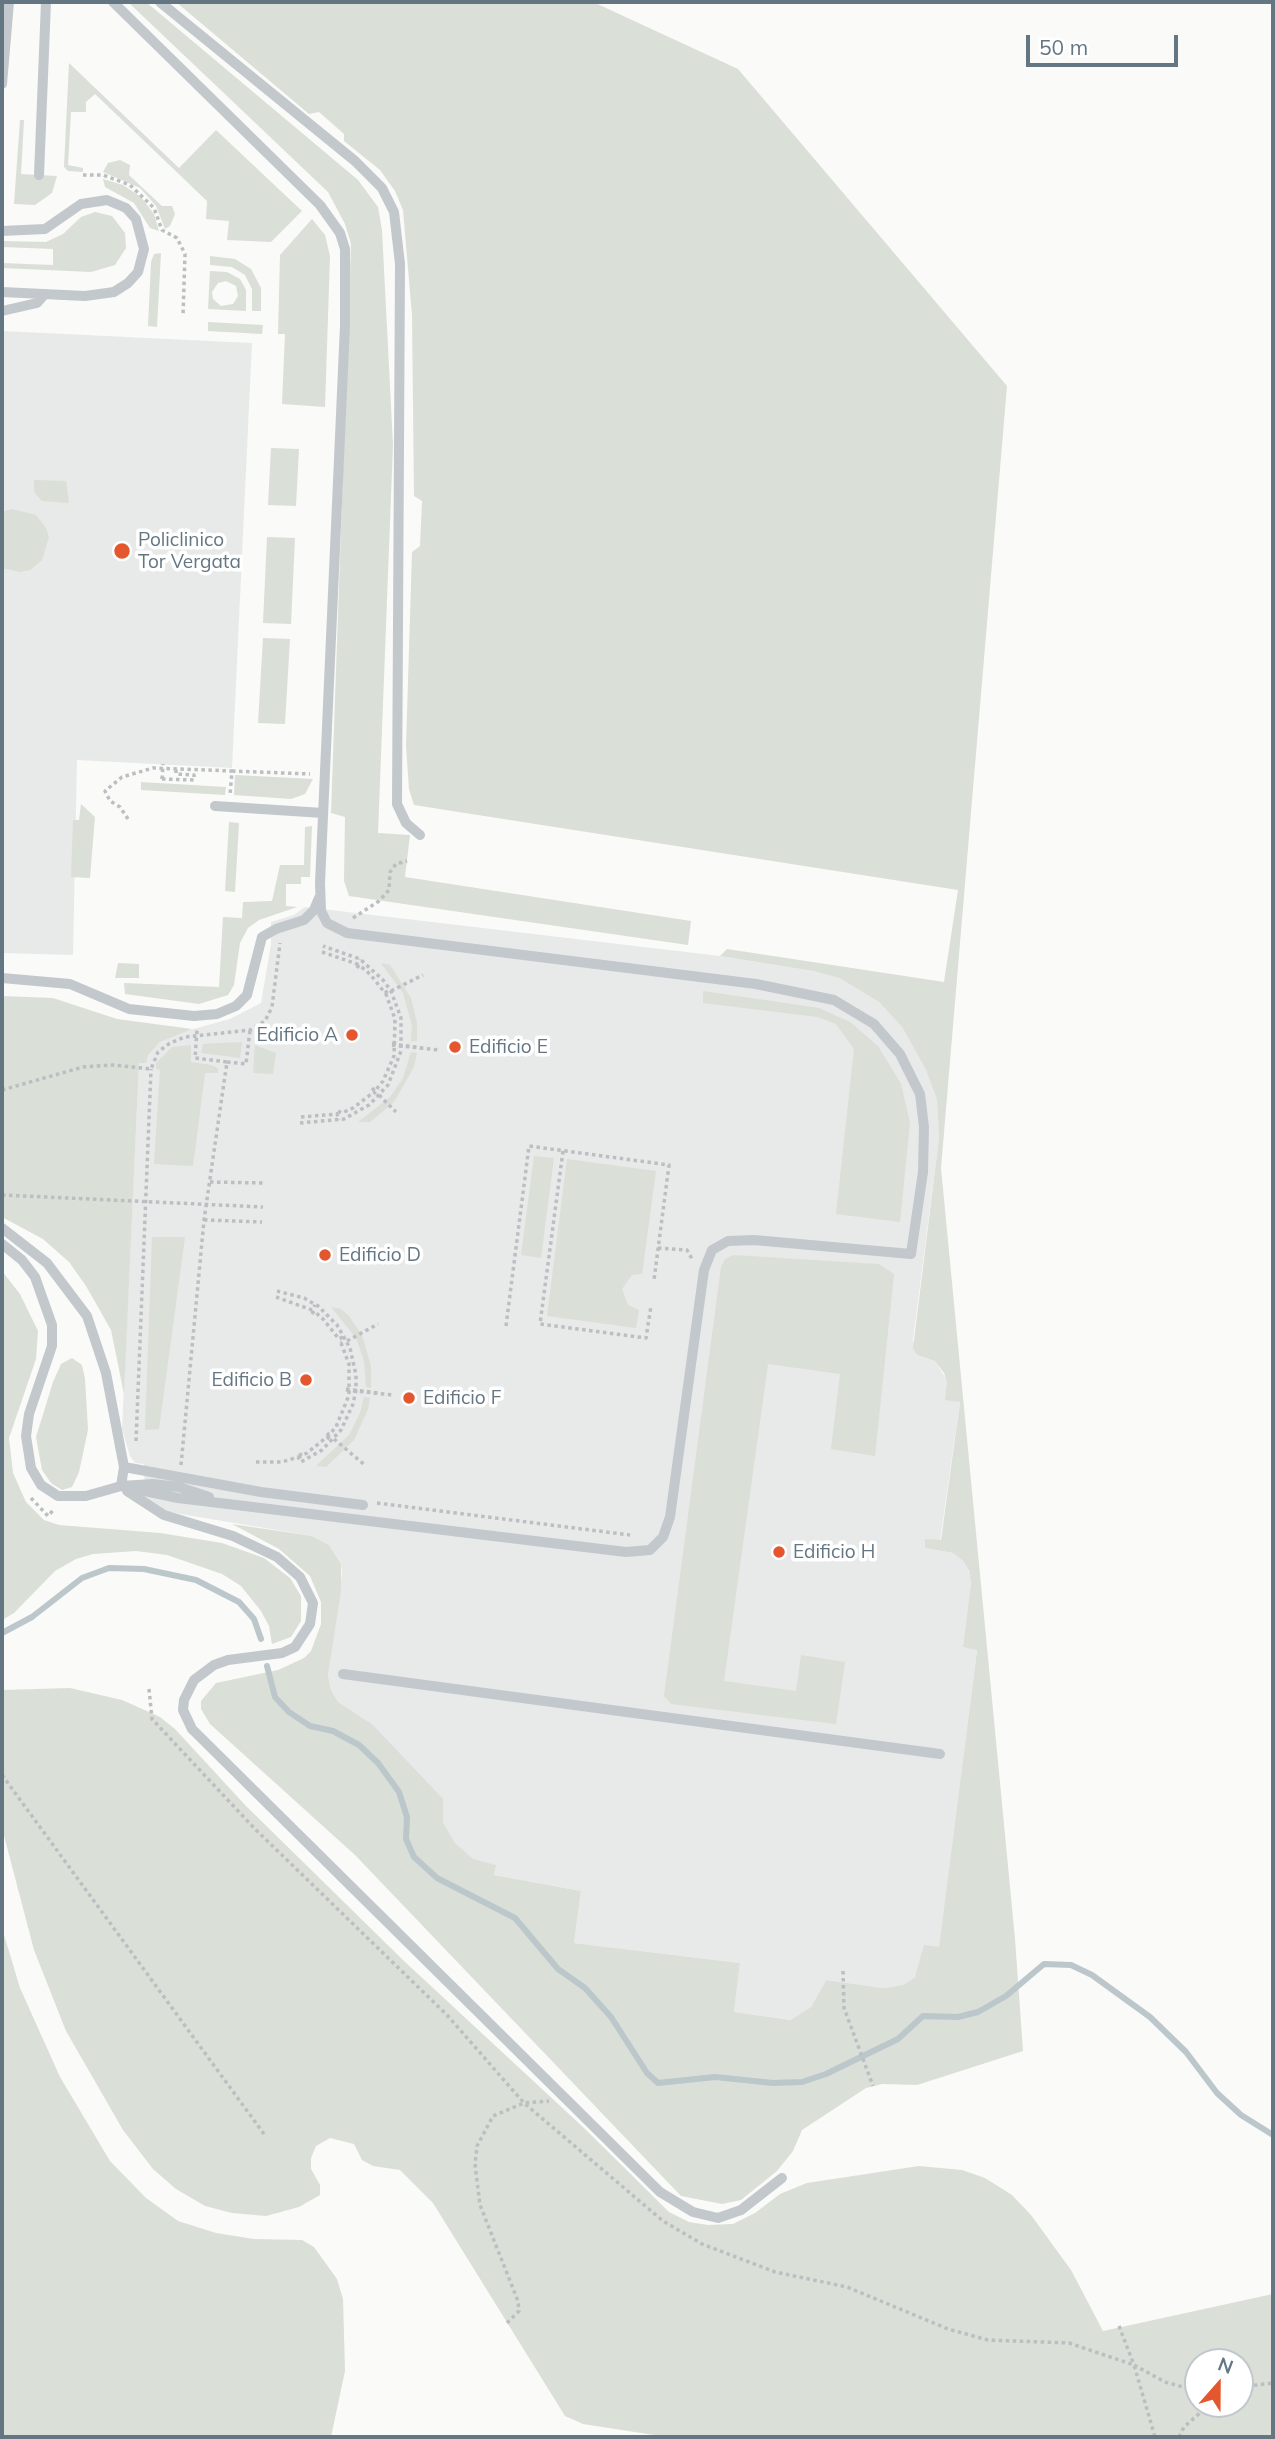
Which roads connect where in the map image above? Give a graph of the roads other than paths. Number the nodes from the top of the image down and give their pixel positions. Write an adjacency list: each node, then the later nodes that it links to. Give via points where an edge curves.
1 (9, 2): 5 (lane)
2 (46, 2): 7 (lane)
3 (113, 2): 13 (lane, via 320,205 342,241 345,325)
4 (160, 2): 14 (lane, via 355,160 382,188 394,212 401,305 397,804 406,823)
5 (2, 41): 6 (lane)
6 (2, 84)
7 (39, 175)
8 (2, 231): 10 (lane, via 45,229 96,199 120,204 136,219 143,257 128,283 100,295)
9 (2, 292): 10 (lane)
10 (44, 294): 11 (lane, via 37,303)
11 (2, 311)
12 (215, 806): 13 (lane)
13 (323, 813): 15 (lane)
14 (420, 835)
15 (320, 898): 16 (lane, via 304,920 262,937 247,995 236,1006 204,1017 129,1009 59,982); 21 (lane, via 322,916 338,930 778,988 834,1000 880,1030 905,1061 922,1104 924,1154 911,1254 735,1240 717,1245 704,1270 670,1517 658,1545 643,1552 626,1552)
16 (2, 978)
17 (2, 1228): 19 (lane, via 47,1263 87,1316 101,1351)
18 (2, 1244): 20 (lane, via 35,1277 53,1335 27,1425 31,1468 41,1485 58,1496 86,1496)
19 (129, 1469): 20 (lane); 21 (lane, via 363,1503)
20 (121, 1486): 21 (lane, via 179,1487 224,1503); 24 (lane, via 164,1515 250,1542 287,1563 313,1603 310,1624 289,1651 229,1660 194,1680 184,1700 185,1718 202,1738 660,2192 705,2217 718,2218 741,2210)
21 (360, 1519)
22 (343, 1674): 23 (lane)
23 (940, 1754)
24 (782, 2178)

